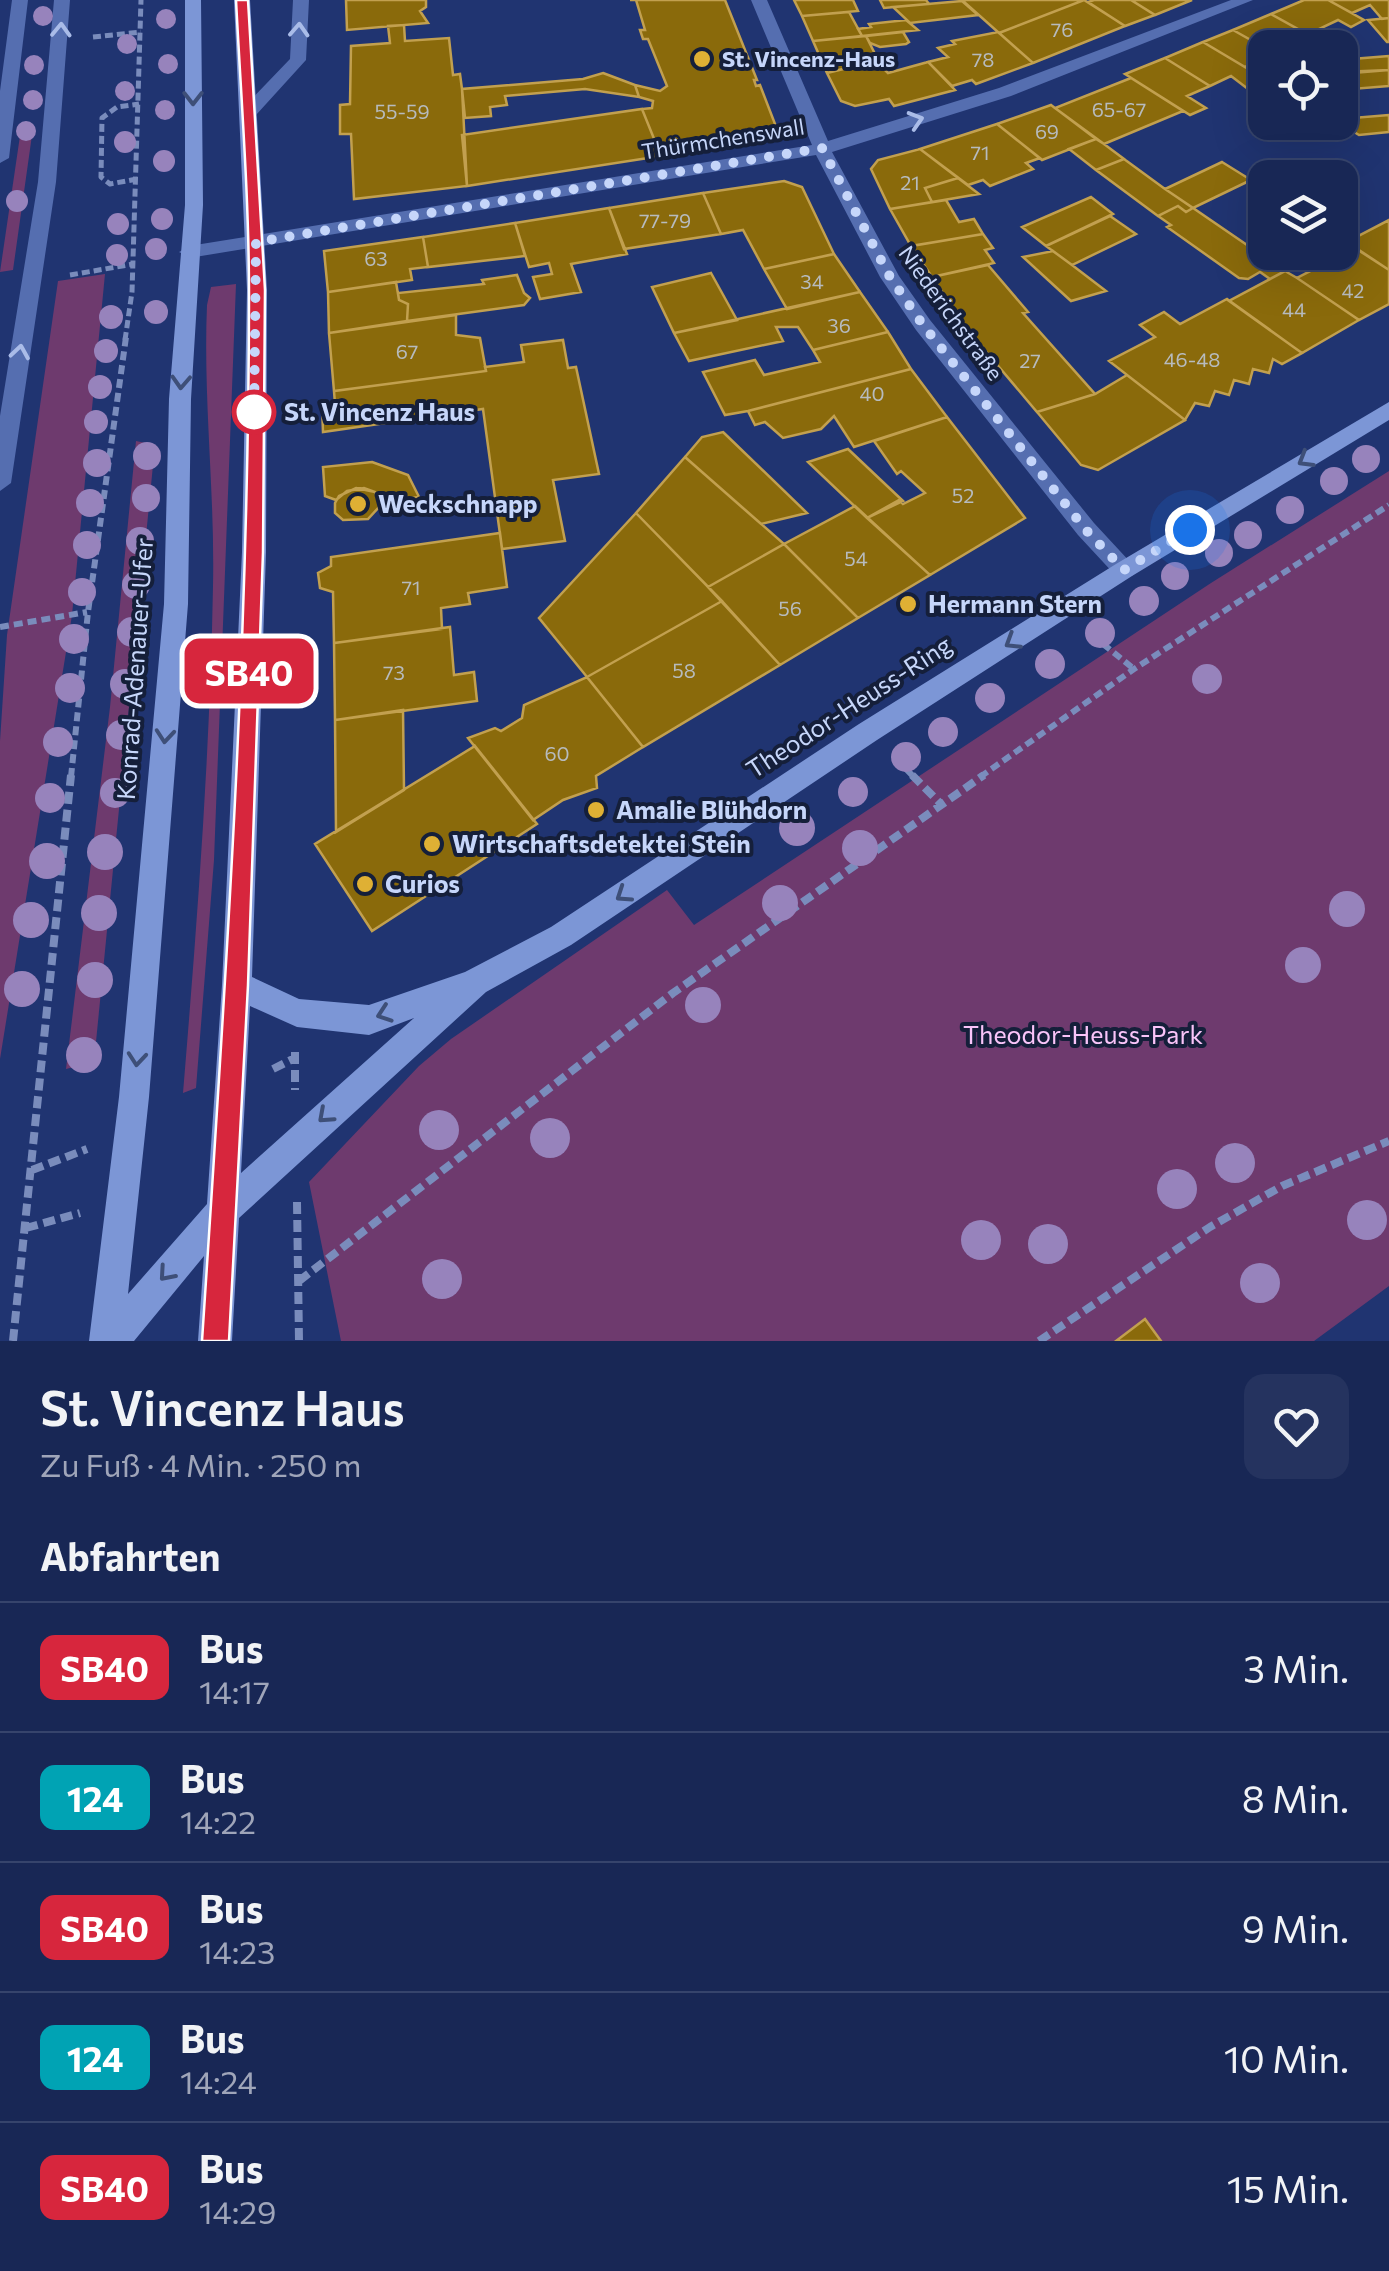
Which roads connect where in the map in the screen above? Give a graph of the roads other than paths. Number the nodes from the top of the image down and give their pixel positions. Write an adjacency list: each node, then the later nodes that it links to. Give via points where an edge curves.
1 (20, 0): 10 (street)
2 (62, 0): 14 (street, one-way to 2, via 32,280)
3 (192, 0): 12 (main road, Konrad-Adenauer-Ufer, one-way to 12)
4 (242, 0): 8 (main road)
5 (301, 0): 8 (street, one-way to 5, via 298,60)
6 (759, 0): 9 (street, Niederichstraße)
7 (1245, 0): 9 (street, Thürmchenswall, one-way to 7, via 1005,92)
8 (250, 110): 11 (main road)
9 (822, 148): 11 (street, Thürmchenswall); 15 (street, Niederichstraße, via 923,325)
10 (0, 158)
11 (256, 242): 12 (street, Thürmchenswall); 17 (main road, via 254,552)
12 (189, 252): 19 (main road, Konrad-Adenauer-Ufer, one-way to 19, via 174,623)
13 (1389, 410): 15 (main road, Theodor-Heuss-Ring, one-way to 15)
14 (0, 483)
15 (1124, 570): 16 (main road, Theodor-Heuss-Ring, one-way to 16, via 561,936)
16 (476, 982): 17 (main road, one-way to 17, via 369,1020 297,1013); 18 (main road, Theodor-Heuss-Ring, one-way to 18)
17 (237, 985): 18 (main road)
18 (222, 1211): 19 (main road, Theodor-Heuss-Ring, one-way to 19); 20 (main road)
19 (110, 1341)
20 (215, 1341)

